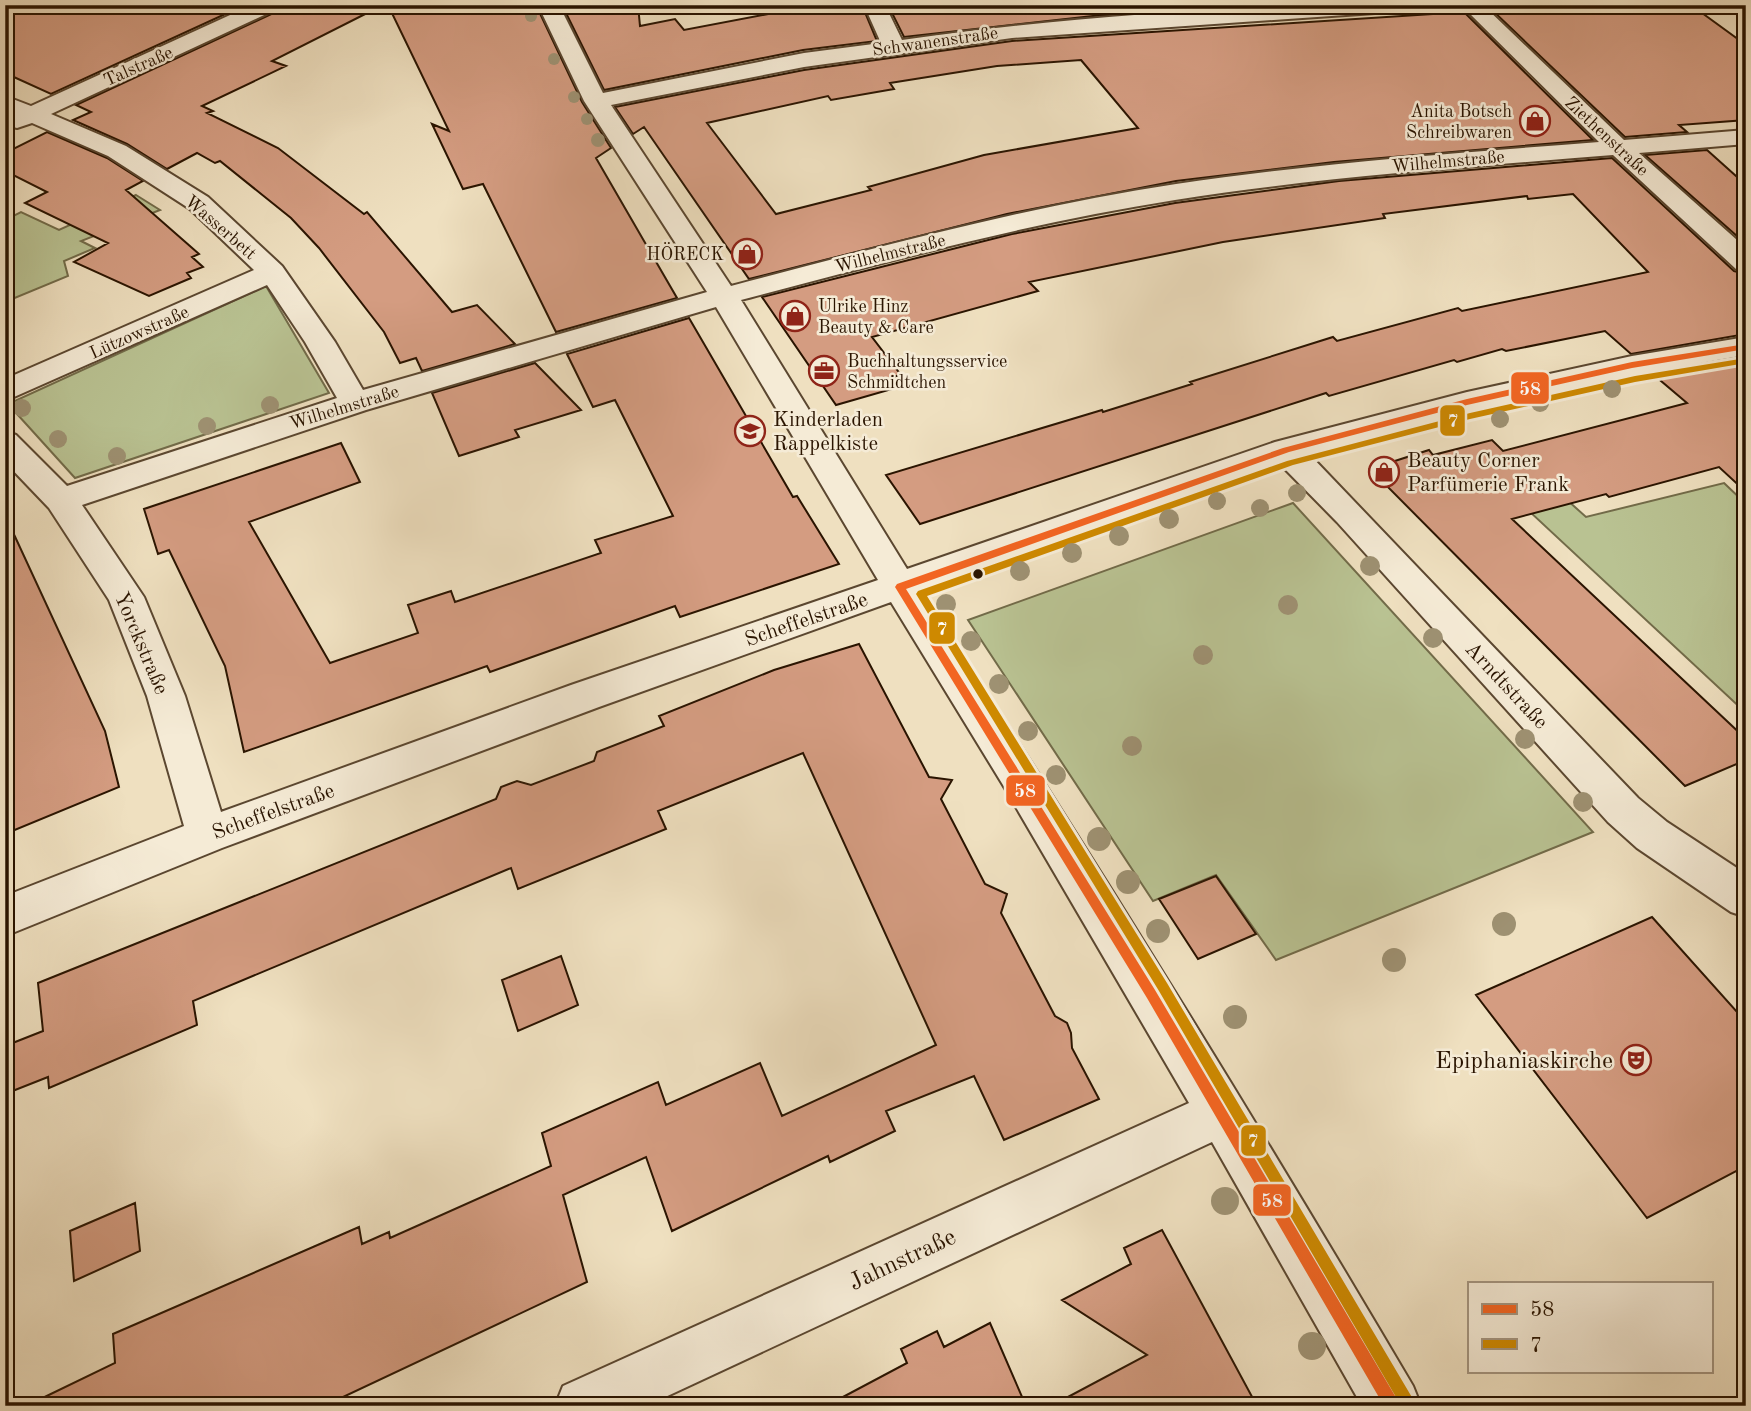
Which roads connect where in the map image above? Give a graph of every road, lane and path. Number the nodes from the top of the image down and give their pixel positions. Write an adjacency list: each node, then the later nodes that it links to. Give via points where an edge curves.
1 (270, 5): 10 (street, Talstraße)
2 (548, 5): 8 (street)
3 (874, 5): 7 (street)
4 (1404, 5): 6 (street, Schwanenstraße)
5 (1471, 5): 13 (street, Ziethenstraße)
6 (1228, 10): 7 (street, Schwanenstraße)
7 (894, 46): 8 (street, Schwanenstraße)
8 (596, 102): 16 (street)
9 (5, 103): 10 (street, Wasserbett)
10 (32, 114): 11 (street, Talstraße); 15 (street, Wasserbett, via 117,151 199,203)
11 (5, 126)
12 (1746, 137): 13 (street, Wilhelmstraße)
13 (1618, 147): 14 (street, Ziethenstraße); 16 (street, Wilhelmstraße, via 1367,168 1175,192 992,226)
14 (1746, 263)
15 (272, 272): 18 (street, Lützowstraße); 19 (street, Wasserbett)
16 (724, 296): 19 (street, Wilhelmstraße); 23 (street)
17 (1746, 346): 21 (street, Scheffelstraße, via 1632,365 1467,402)
18 (5, 391)
19 (355, 403): 22 (street, Wilhelmstraße)
20 (5, 442): 22 (street, Yorckstraße)
21 (1286, 450): 23 (street, Scheffelstraße); 25 (street, Arndtstraße, via 1623,810)
22 (61, 500): 24 (street, Yorckstraße, via 126,597 166,696)
23 (900, 587): 24 (street, Scheffelstraße, via 585,696); 27 (street)
24 (207, 835): 26 (street, Scheffelstraße)
25 (1746, 898)
26 (5, 916)
27 (1222, 1113): 28 (street, Jahnstraße); 29 (street)
28 (583, 1406)
29 (1393, 1406)

